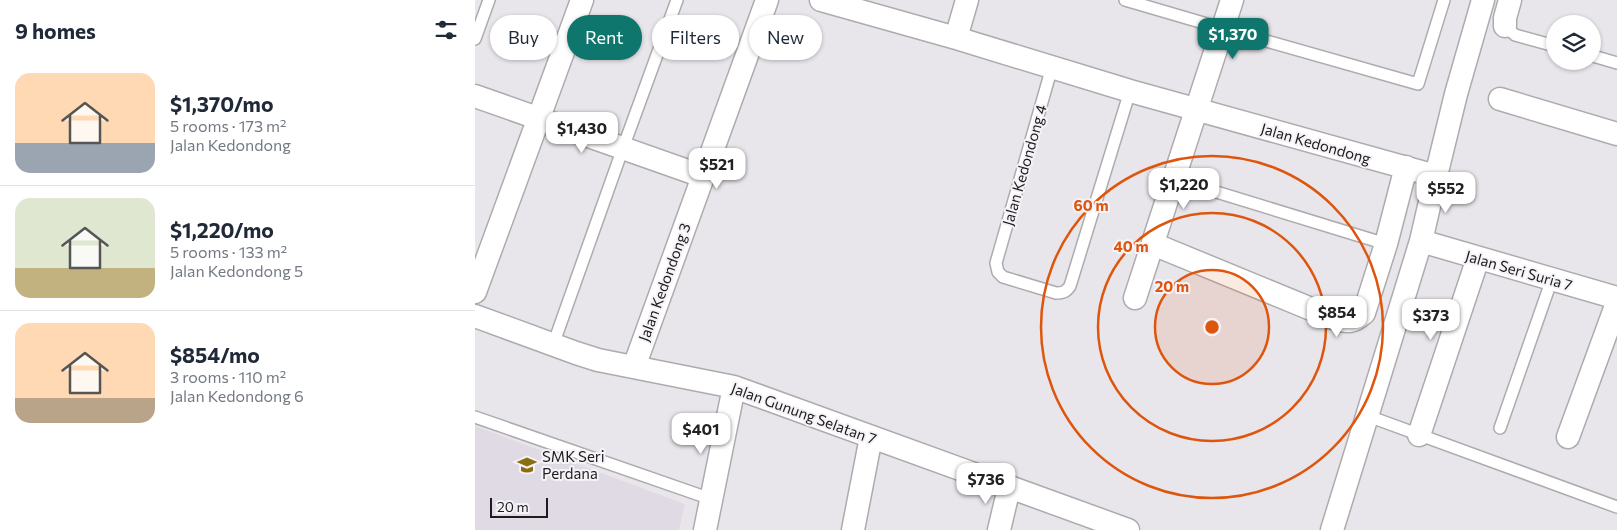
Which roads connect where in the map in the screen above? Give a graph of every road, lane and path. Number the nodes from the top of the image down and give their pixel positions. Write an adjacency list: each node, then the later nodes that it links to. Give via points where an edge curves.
1 (489, 0): 15 (lane)
2 (582, 0): 24 (street)
3 (677, 0): 26 (lane)
4 (767, 0): 28 (street, Jalan Kedondong 3)
5 (821, 0): 14 (street, Jalan Kedondong)
6 (967, 0): 14 (street)
7 (1125, 0): 13 (lane)
8 (1232, 0): 13 (street)
9 (1443, 0): 13 (lane, via 1418,84)
10 (1483, 0): 29 (street)
11 (1510, 0): 12 (street)
12 (1505, 26): 16 (lane, via 1515,34)
13 (1224, 30): 23 (street)
14 (955, 38): 19 (street, Jalan Kedondong)
15 (475, 39)
16 (1546, 43)
17 (1601, 58): 18 (lane)
18 (1617, 63)
19 (1052, 67): 20 (street, Jalan Kedondong); 20 (lane, Jalan Kedondong 4, via 995,263 1003,277 1056,293 1068,289)
20 (1131, 91): 23 (street, Jalan Kedondong)
21 (475, 96): 24 (street)
22 (1500, 99): 25 (street)
23 (1197, 110): 27 (street, Jalan Kedondong); 30 (street)
24 (538, 119): 26 (street); 36 (street)
25 (1617, 134)
26 (623, 148): 28 (street); 41 (lane)
27 (1406, 167): 29 (street, Jalan Kedondong); 33 (street)
28 (702, 176): 42 (street, Jalan Kedondong 3)
29 (1435, 176): 31 (street)
30 (1174, 179): 32 (street); 33 (lane)
31 (1421, 241): 34 (street, Jalan Seri Suria 7); 44 (street)
32 (1153, 244): 33 (street, via 1349,322 1364,313); 37 (street)
33 (1386, 244)
34 (1479, 258): 35 (street, Jalan Seri Suria 7); 47 (street)
35 (1552, 279): 38 (street, Jalan Seri Suria 7); 46 (lane)
36 (475, 292)
37 (1135, 298)
38 (1617, 298)
39 (1617, 303): 49 (street)
40 (475, 317): 41 (street, Jalan Gunung Selatan 7)
41 (553, 345): 42 (street, Jalan Gunung Selatan 7, via 590,358)
42 (634, 367): 43 (street, Jalan Gunung Selatan 7)
43 (734, 386): 48 (street, Jalan Gunung Selatan 7); 51 (street)
44 (1368, 416): 47 (lane); 57 (street)
45 (475, 417): 51 (lane)
46 (1500, 428)
47 (1419, 435): 52 (lane)
48 (871, 437): 50 (street, Jalan Gunung Selatan 7); 54 (street)
49 (1568, 437)
50 (1009, 488): 55 (street); 56 (street, Jalan Gunung Selatan 7)
51 (711, 499): 53 (street)
52 (1617, 507)
53 (705, 530)
54 (853, 530)
55 (999, 530)
56 (1128, 530)
57 (1332, 530)

